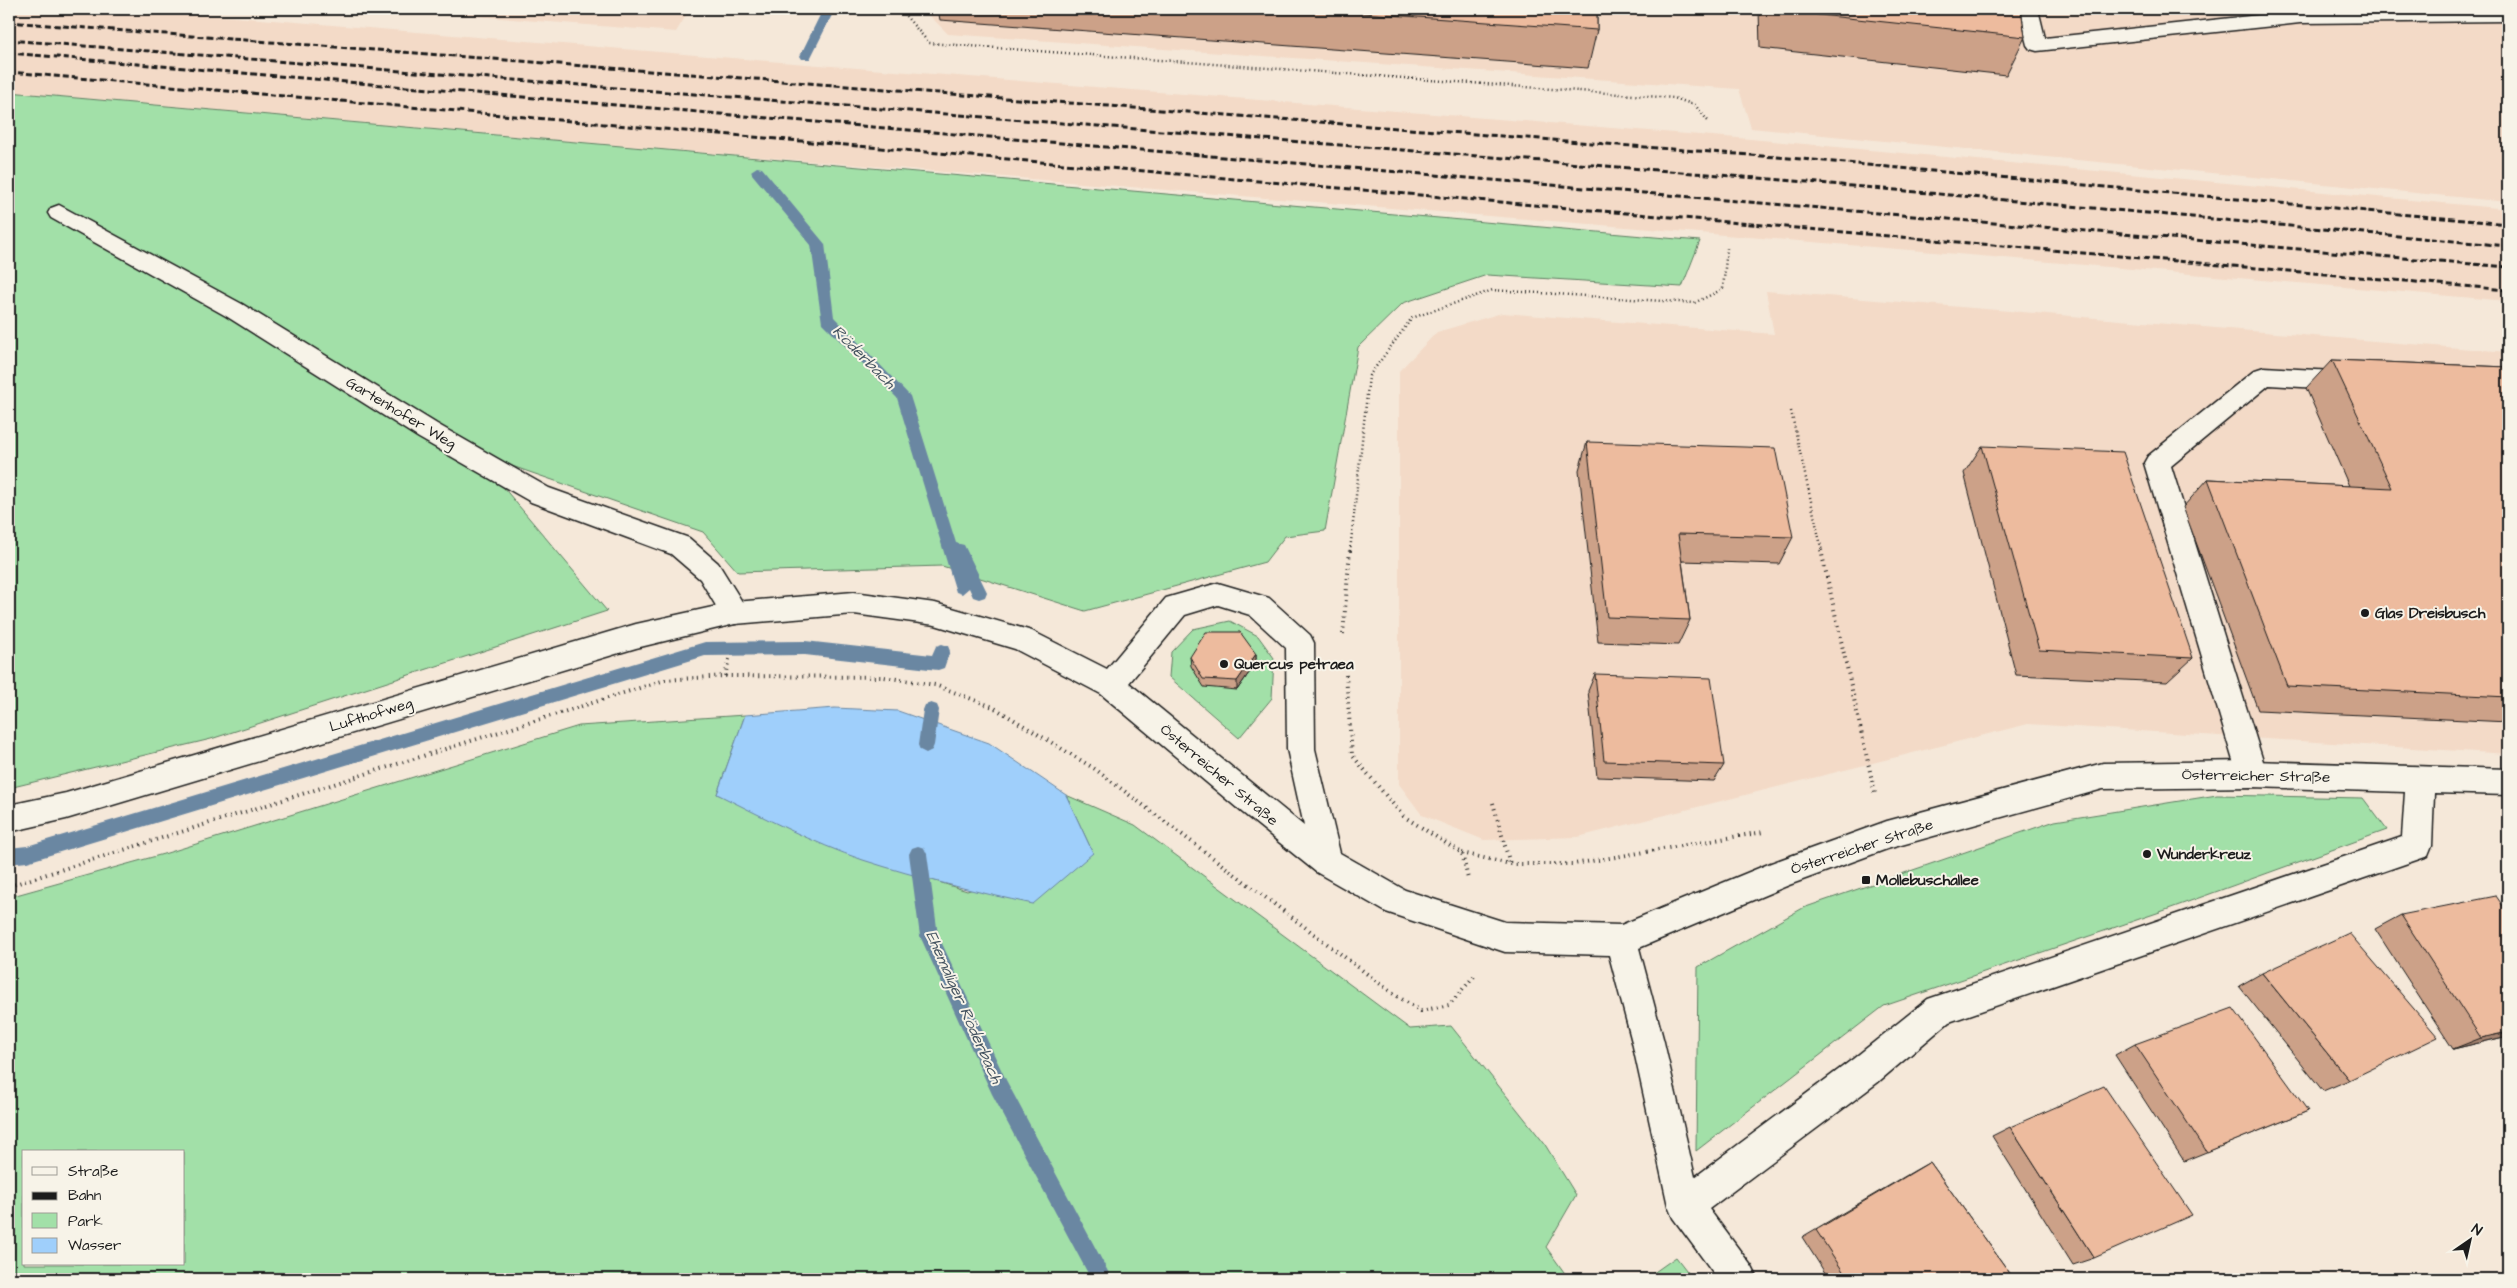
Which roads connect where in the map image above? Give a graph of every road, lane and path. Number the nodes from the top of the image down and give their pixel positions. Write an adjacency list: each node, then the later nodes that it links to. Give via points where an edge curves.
1 (906, 9): 5 (path, via 904,14 929,43 1674,98 1695,105)
2 (2028, 9): 3 (street, via 2037,45)
3 (2297, 13): 4 (street)
4 (2508, 15)
5 (1708, 121)
6 (59, 213): 10 (street, Gartenhofer Weg, via 234,310 428,431 540,495 680,546 709,571)
7 (1727, 248): 11 (path, via 1722,289 1694,303 1493,290 1412,318 1369,376 1348,570)
8 (2372, 382): 16 (street, via 2264,376 2157,463)
9 (1791, 411): 22 (path)
10 (735, 613): 15 (street, Österreicher Straße, via 854,603 934,614 1022,639); 20 (street, Lufthofweg, via 636,636 66,806)
11 (1344, 641)
12 (728, 662): 14 (path)
13 (1346, 670): 23 (path, via 1352,755 1403,816)
14 (725, 676): 26 (path, via 665,680); 29 (path, via 884,677 935,685 993,707 1095,769 1394,995 1421,1011 1449,1005)
15 (1111, 686): 24 (street, Österreicher Straße); 24 (street, via 1176,606 1218,594 1259,606 1300,642 1301,749)
16 (2252, 774): 17 (street, Österreicher Straße); 22 (street, Österreicher Straße, via 2103,776)
17 (2420, 780): 18 (street, Österreicher Straße); 30 (street, via 2417,846 1939,1010)
18 (2508, 782)
19 (1493, 803): 25 (path)
20 (9, 819)
21 (1768, 832): 25 (path, via 1574,864)
22 (1886, 835): 28 (street, Österreicher Straße)
23 (1462, 853): 25 (path); 27 (path)
24 (1327, 862): 27 (street, Österreicher Straße, via 1397,902)
25 (1510, 864)
26 (9, 886)
27 (1481, 928): 28 (street, Österreicher Straße, via 1505,937)
28 (1621, 940): 30 (street)
29 (1477, 973)
30 (1685, 1206): 31 (street)
31 (1740, 1279)

